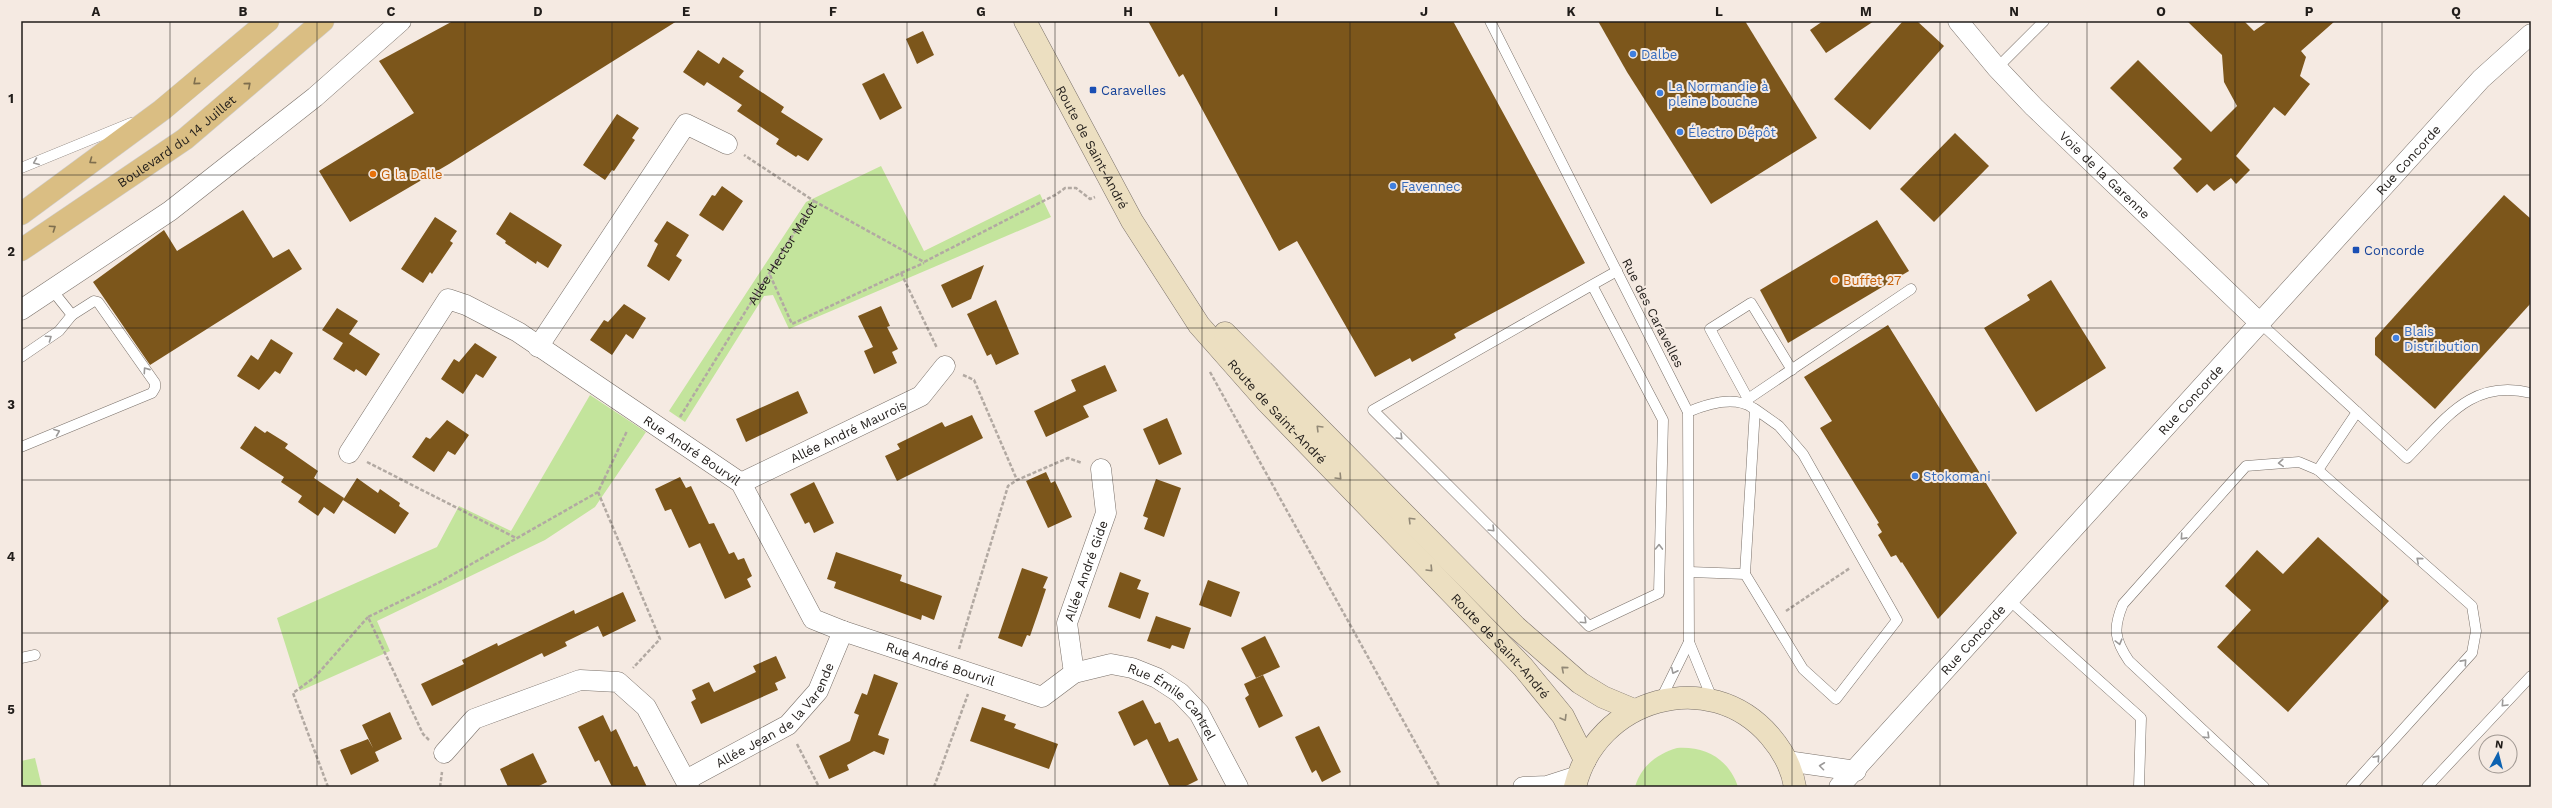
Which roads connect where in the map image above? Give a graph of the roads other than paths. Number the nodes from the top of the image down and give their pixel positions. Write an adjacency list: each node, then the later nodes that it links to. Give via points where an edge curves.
1 (268, 21): 11 (main road, one-way to 11)
2 (323, 21): 15 (main road, Boulevard du 14 Juillet, one-way to 2, via 185,139)
3 (401, 21): 19 (street, via 315,97 170,211)
4 (1025, 21): 51 (main road, Route de Saint-André, one-way to 51, via 1148,247 1199,325 1266,401 1523,667 1563,716)
5 (1039, 21): 47 (main road, Route de Saint-André, one-way to 5, via 1603,697 1580,683 1516,627 1222,331 1171,264 1125,184)
6 (1490, 21): 16 (lane, Rue des Caravelles)
7 (1958, 21): 10 (street, Voie de la Garenne)
8 (2044, 21): 10 (lane)
9 (2531, 34): 22 (street, Rue Concorde, via 2481,80)
10 (1997, 68): 22 (street, Voie de la Garenne, via 2034,107)
11 (162, 110): 13 (lane, one-way to 13); 14 (main road, one-way to 14)
12 (727, 144): 23 (street, via 686,124)
13 (21, 168)
14 (21, 214)
15 (21, 250)
16 (1617, 271): 17 (lane); 29 (lane, Rue des Caravelles)
17 (1592, 285): 17 (lane, one-way to 17, via 1373,410 1589,626 1659,593 1663,420)
18 (1911, 289): 26 (lane)
19 (52, 290): 20 (street); 21 (lane)
20 (21, 310)
21 (72, 315): 24 (lane, one-way to 21, via 59,331); 31 (lane, one-way to 21, via 152,393 155,388 155,383 98,302 94,301)
22 (2259, 322): 30 (lane); 38 (street, Rue Concorde)
23 (538, 347): 32 (street, Rue André Bourvil, via 518,332 466,305 448,299); 35 (street, Rue André Bourvil)
24 (21, 357)
25 (945, 366): 35 (street, Allée André Maurois, via 921,396)
26 (1792, 370): 28 (lane); 28 (lane, via 1751,303 1710,329)
27 (2531, 393): 30 (lane, via 2497,390 2473,396 2407,458)
28 (1750, 404): 29 (lane, via 1714,402); 37 (lane); 37 (lane, via 1779,426 1803,454 1897,620 1836,699 1803,669)
29 (1688, 412): 36 (lane, Rue des Caravelles)
30 (2357, 412): 34 (lane)
31 (21, 447)
32 (349, 454)
33 (1101, 469): 43 (street, Allée André Gide, via 1106,513 1068,622)
34 (2318, 470): 58 (lane, one-way to 58, via 2299,462 2246,466 2123,604 2115,623 2119,647 2129,661); 59 (lane, one-way to 34, via 2472,653 2476,631 2472,606)
35 (741, 482): 39 (street, Rue André Bourvil, via 813,619)
36 (1690, 572): 37 (lane); 40 (lane, Rue des Caravelles)
37 (1745, 574)
38 (2008, 599): 50 (street, Rue Concorde); 57 (lane, via 2141,718)
39 (843, 631): 43 (street, Rue André Bourvil, via 1042,697); 52 (street, Allée Jean de la Varende, via 818,691 788,725)
40 (1689, 642): 45 (lane, one-way to 45); 46 (lane)
41 (35, 655): 42 (lane)
42 (21, 658)
43 (1074, 673): 53 (street, Rue Émile Cantrel, via 1112,664 1132,668 1156,678 1180,693 1199,713)
44 (2531, 676): 60 (lane, one-way to 60)
45 (1660, 701): 46 (main road, via 1678,698); 47 (main road)
46 (1714, 702): 49 (main road, via 1732,708 1764,730)
47 (1634, 710): 51 (main road, via 1610,727 1596,742)
48 (444, 753): 52 (street, via 474,719 580,680 618,682 646,708)
49 (1787, 762): 50 (street, one-way to 49); 55 (main road)
50 (1856, 771): 56 (street, Rue Concorde)
51 (1579, 774): 54 (street, via 1548,786)
52 (688, 784)
53 (1238, 787)
54 (1523, 787)
55 (1795, 787)
56 (1839, 787)
57 (2139, 787)
58 (2264, 787)
59 (2351, 787)
60 (2427, 787)

